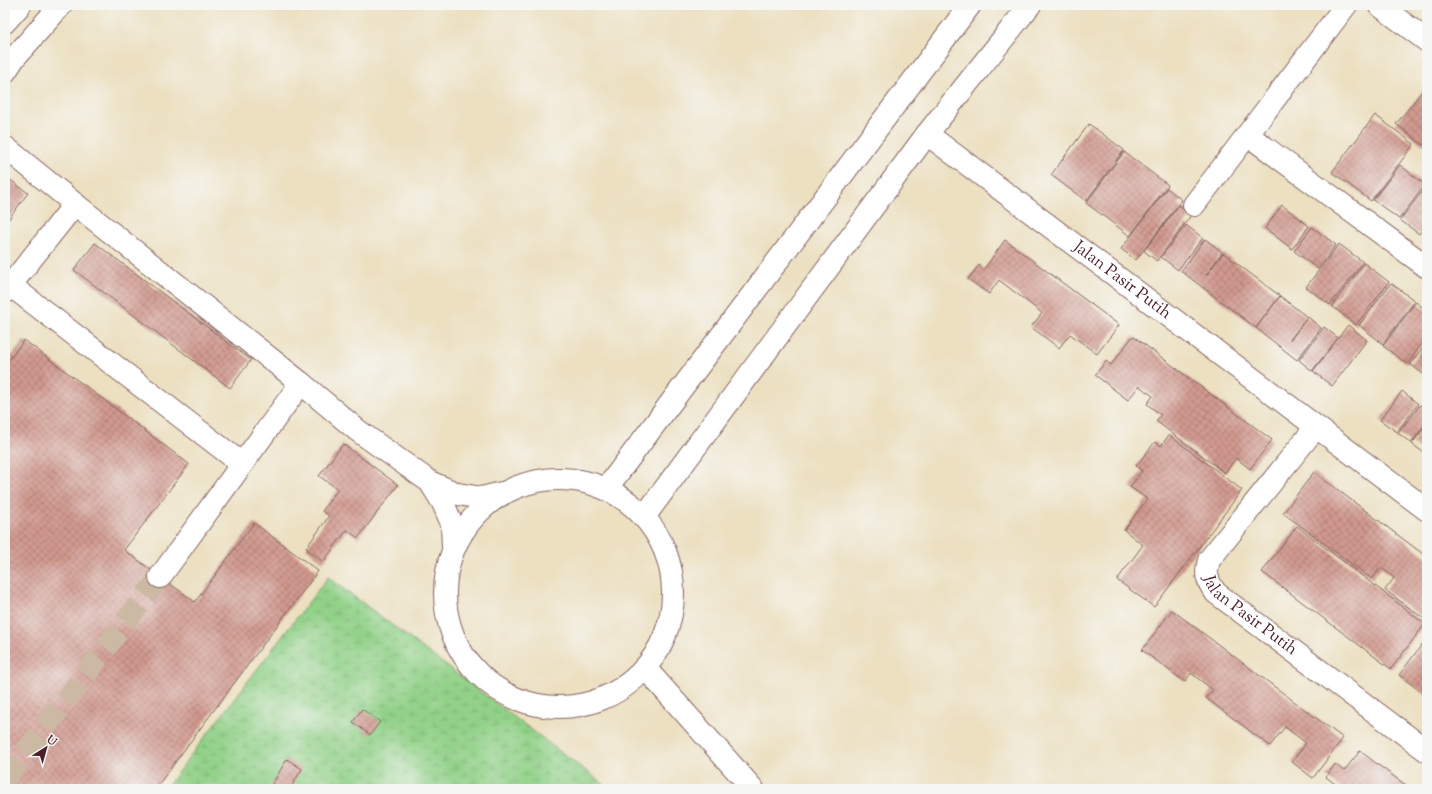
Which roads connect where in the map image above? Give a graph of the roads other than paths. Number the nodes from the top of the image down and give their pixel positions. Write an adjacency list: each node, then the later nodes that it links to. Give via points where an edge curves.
1 (20, 5): 7 (street)
2 (61, 5): 9 (street)
3 (970, 5): 21 (street)
4 (1030, 5): 10 (street)
5 (1346, 5): 11 (street)
6 (1379, 5): 8 (street)
7 (5, 22)
8 (1427, 41)
9 (8, 59)
10 (927, 134): 18 (street, Jalan Pasir Putih); 24 (street)
11 (1248, 135): 14 (street); 15 (street)
12 (5, 147): 13 (street)
13 (74, 204): 16 (street); 17 (street)
14 (1194, 205)
15 (1427, 267)
16 (8, 289): 19 (street)
17 (301, 383): 19 (street); 20 (street, via 357,430)
18 (1316, 427): 23 (street, Jalan Pasir Putih); 28 (street, Jalan Pasir Putih, via 1209,560 1206,571 1208,582 1216,593)
19 (242, 464): 26 (street)
20 (430, 482): 22 (street, via 458,494 482,498); 25 (street, via 452,524)
21 (606, 489): 22 (street, via 572,479 537,480); 24 (street)
22 (504, 492): 25 (street, via 476,514)
23 (1427, 510)
24 (644, 517): 27 (street, via 662,545 672,576 673,609 664,640)
25 (453, 547): 27 (street, via 444,587 449,627 468,663 498,691 536,706 576,707 615,694)
26 (160, 577)
27 (646, 669): 29 (street)
28 (1427, 751)
29 (753, 789)

